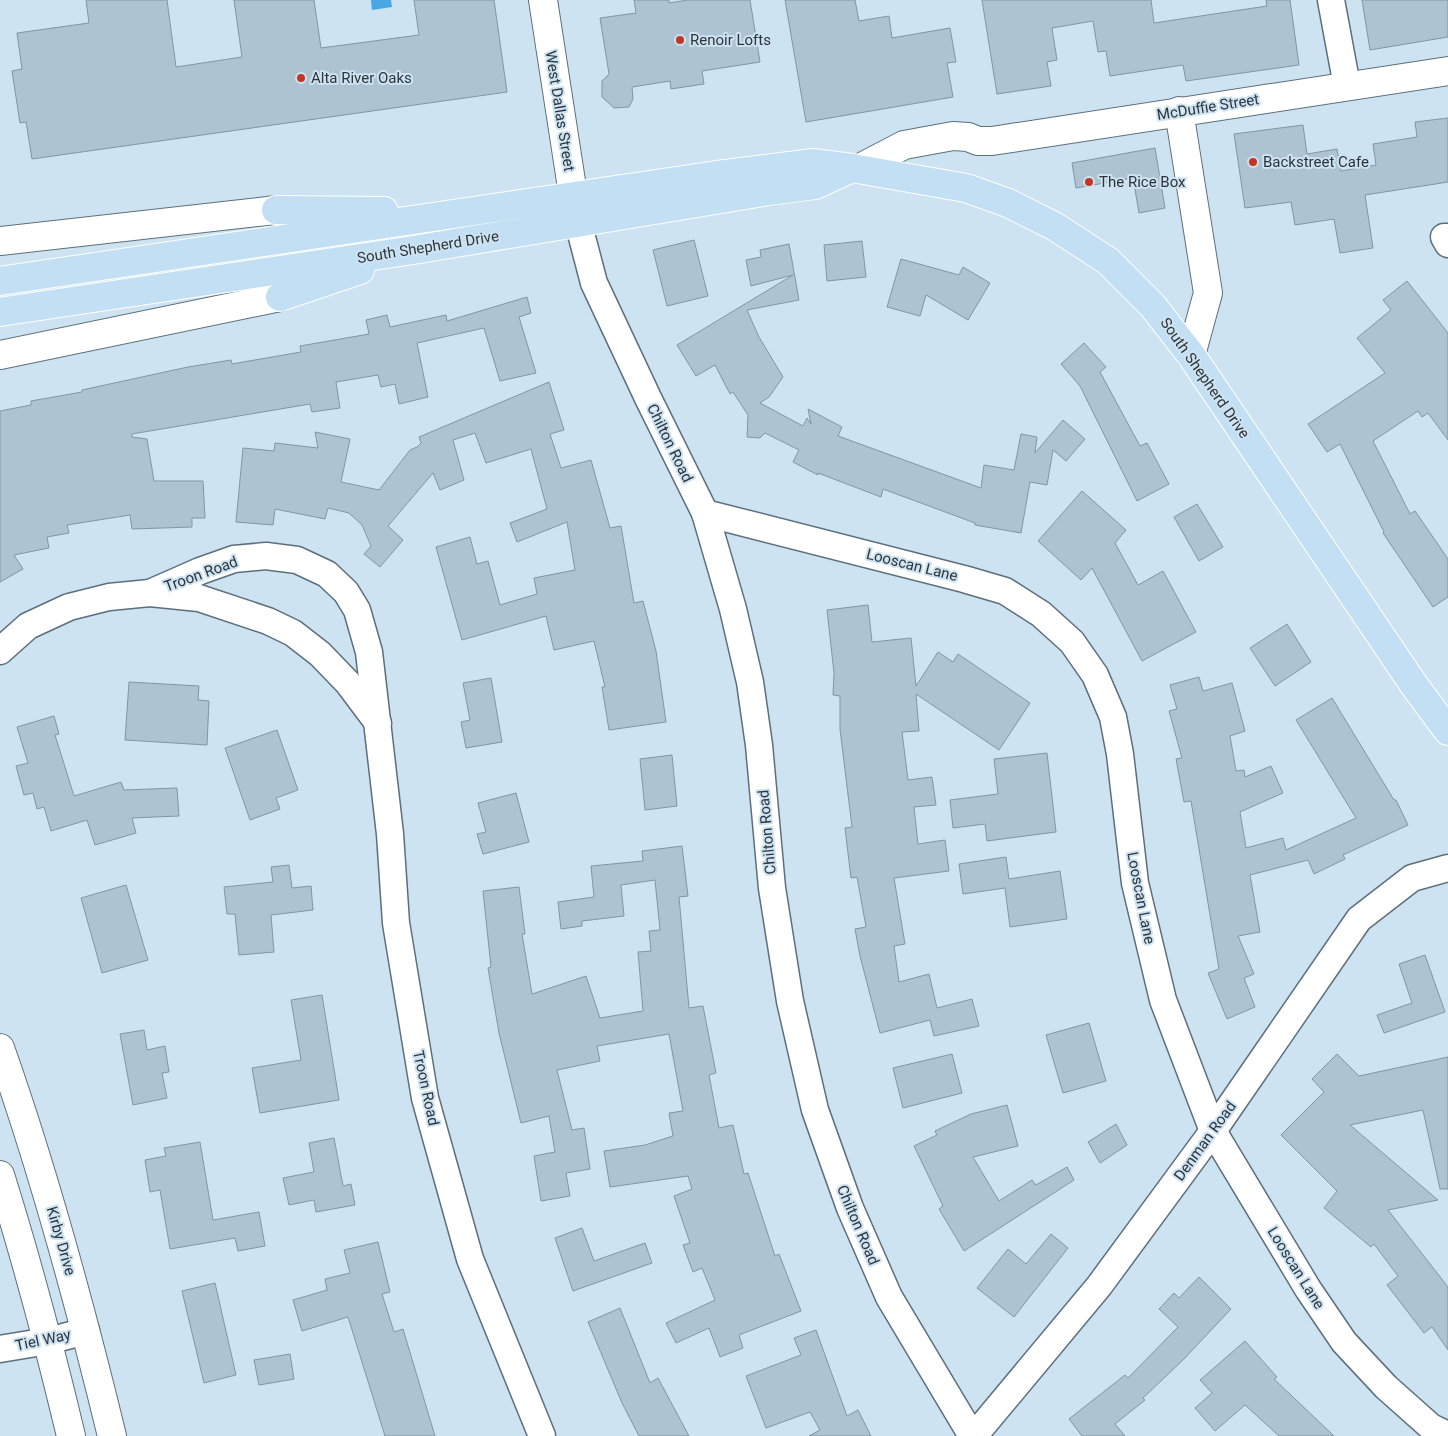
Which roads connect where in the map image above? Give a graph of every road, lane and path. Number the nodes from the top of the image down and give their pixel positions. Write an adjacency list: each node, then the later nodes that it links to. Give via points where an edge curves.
1 (543, 0): 7 (street, West Dallas Street)
2 (1332, 0): 4 (street)
3 (1448, 70): 4 (street, McDuffie Street)
4 (1347, 86): 5 (street, McDuffie Street)
5 (1179, 111): 6 (street, McDuffie Street, via 992,141 953,136 904,145); 18 (street, via 1208,293)
6 (855, 168): 7 (main road, South Shepherd Drive, via 815,185); 18 (main road, South Shepherd Drive, via 966,188 1008,203 1054,226 1108,261 1152,305)
7 (575, 209): 9 (main road, South Shepherd Drive); 13 (main road, South Shepherd Drive); 19 (street, Chilton Road, via 594,282)
8 (276, 210): 9 (main road); 11 (street)
9 (470, 211): 14 (main road, South Shepherd Drive)
10 (1448, 236): 12 (street, via 1444,237)
11 (0, 241)
12 (1448, 244)
13 (408, 251): 15 (main road); 16 (main road, South Shepherd Drive)
14 (0, 281)
15 (280, 297): 17 (street)
16 (0, 312)
17 (0, 355)
18 (1191, 355): 23 (main road, South Shepherd Drive)
19 (705, 513): 26 (street, Looscan Lane, via 1005,591 1041,614 1072,642 1095,675 1113,717 1134,883 1163,1000); 35 (street, Chilton Road, via 750,682 772,888 790,1002 815,1110 850,1208 889,1297)
20 (150, 593): 21 (street, Troon Road, via 109,597 69,607 28,626); 22 (street, Troon Road, via 199,598 268,621 293,633 334,668); 22 (street, Troon Road, via 234,559 266,556 297,560 327,574 346,592 357,610 369,652)
21 (0, 651)
22 (378, 723): 34 (street, Troon Road, via 396,923 425,1098 470,1259)
23 (1448, 731)
24 (1448, 868): 26 (street, Denman Road, via 1412,878 1360,919)
25 (0, 1048): 28 (street, Kirby Drive, via 56,1220)
26 (1213, 1131): 31 (street, Looscan Lane, via 1308,1289 1344,1342 1386,1387 1431,1427); 35 (street, Denman Road, via 1099,1286)
27 (0, 1175): 29 (street)
28 (86, 1331): 29 (street, Tiel Way); 33 (street, Kirby Drive)
29 (48, 1341): 30 (street, Tiel Way); 32 (street)
30 (0, 1349)
31 (1448, 1435)
32 (71, 1436)
33 (112, 1436)
34 (542, 1436)
35 (973, 1436)

